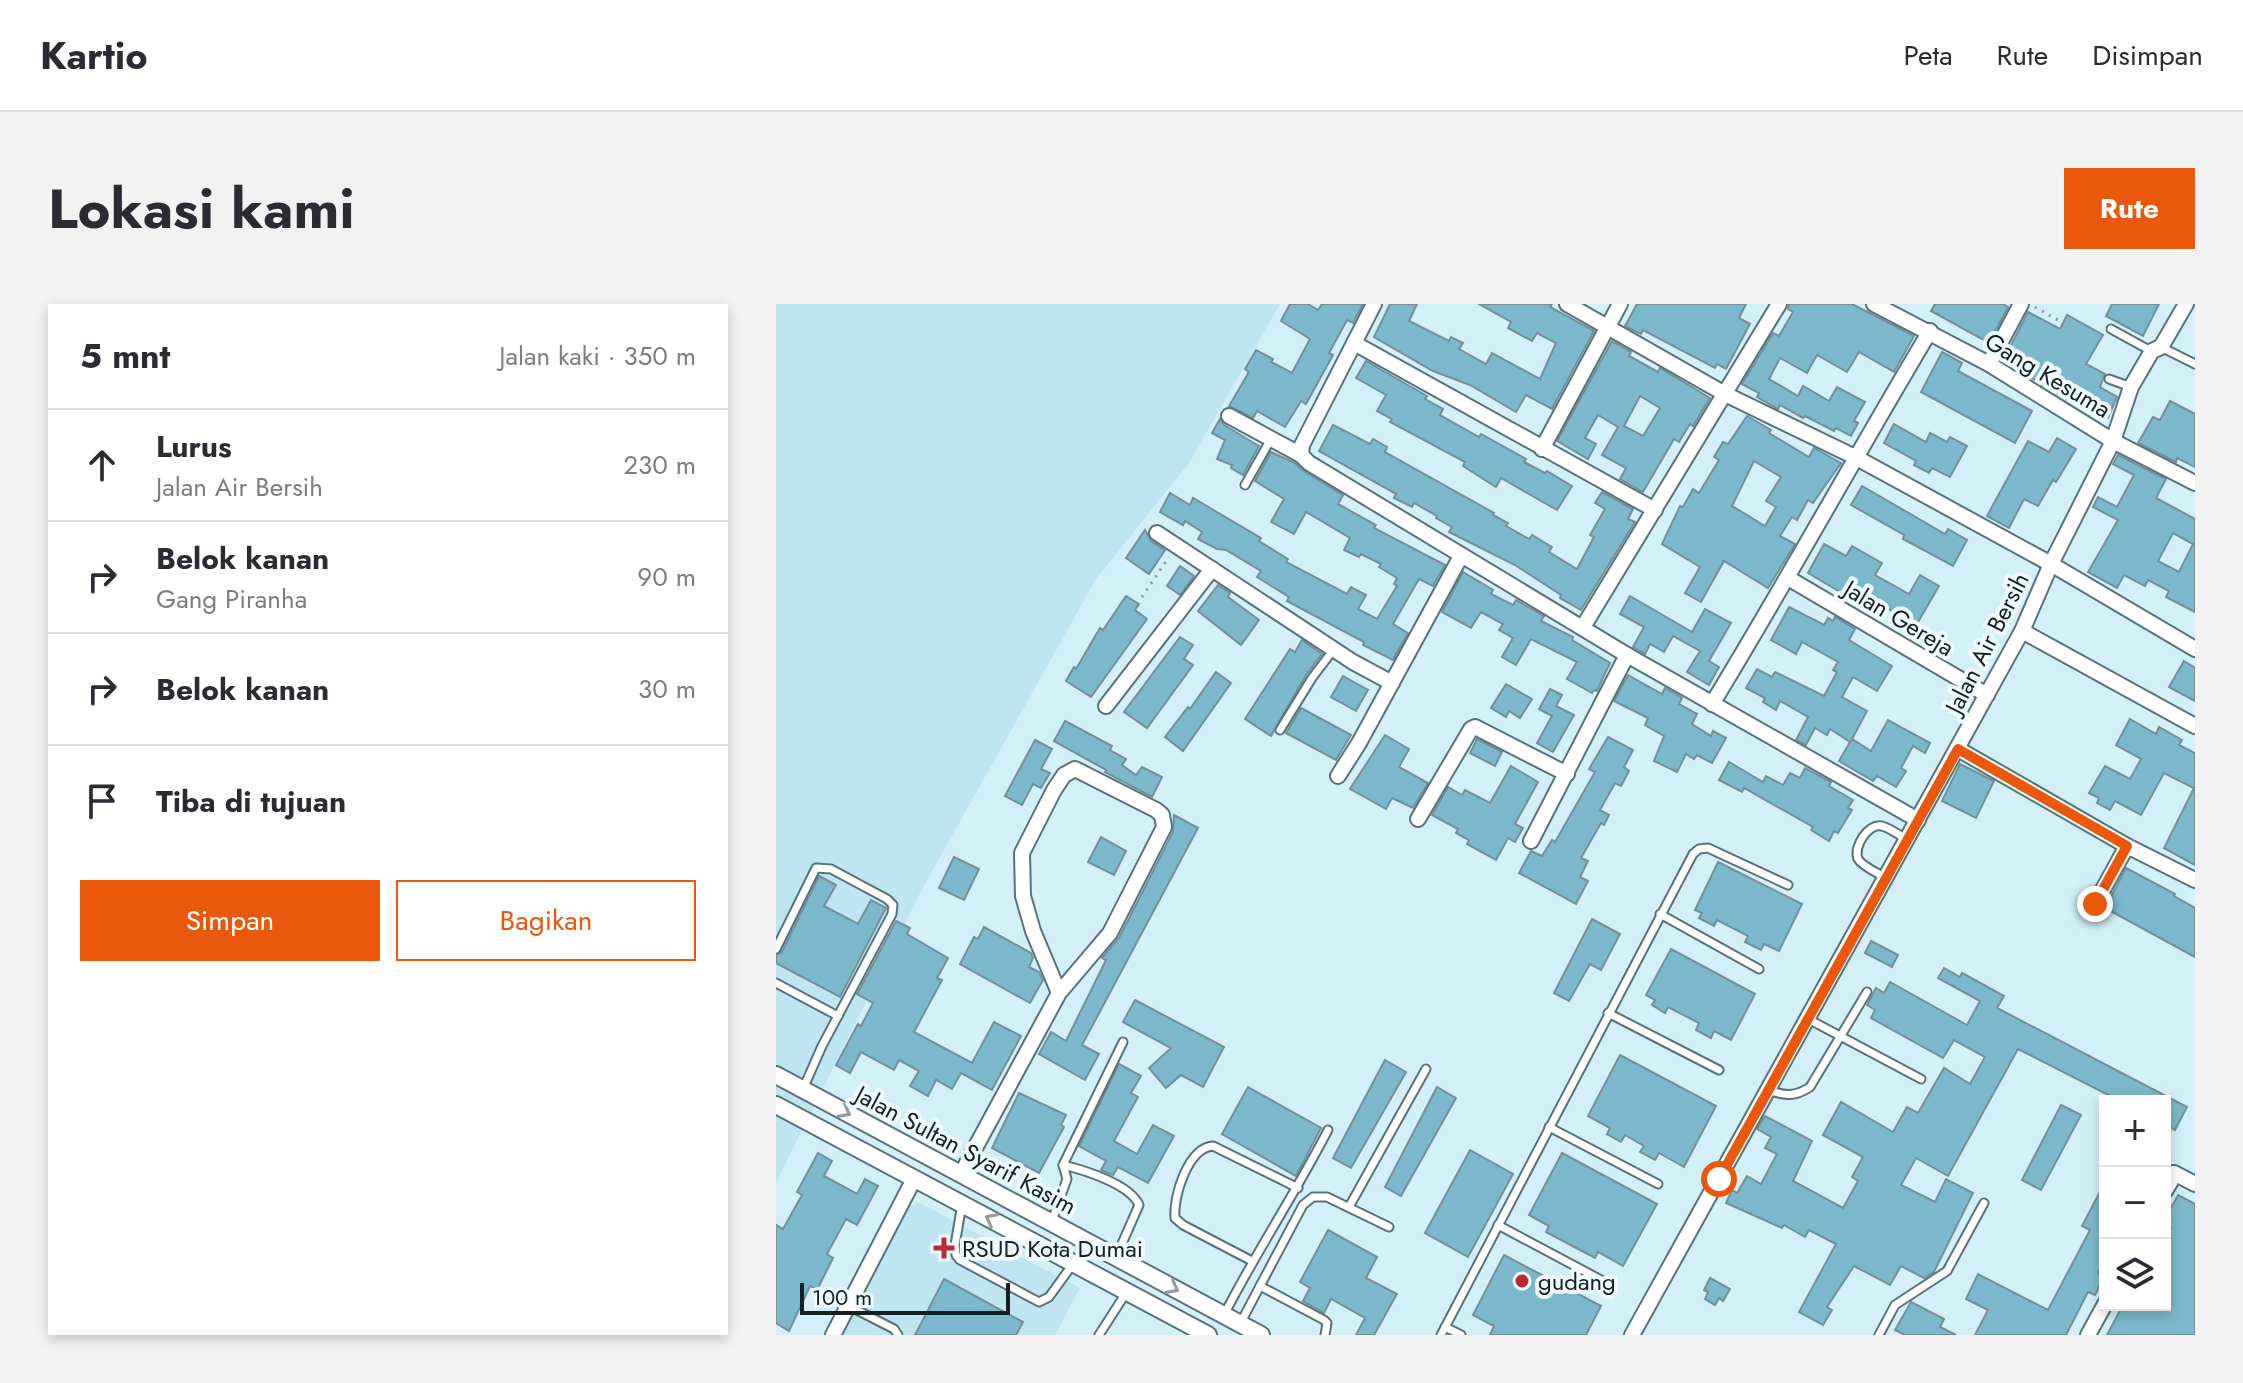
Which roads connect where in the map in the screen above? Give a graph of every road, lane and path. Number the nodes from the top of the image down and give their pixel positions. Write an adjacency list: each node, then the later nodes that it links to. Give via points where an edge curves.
1 (1374, 304): 13 (street)
2 (1567, 304): 10 (street)
3 (1620, 304): 10 (street)
4 (1779, 304): 19 (street)
5 (1874, 304): 12 (street, Gang Kesuma)
6 (2021, 304): 15 (street)
7 (2029, 304): 9 (path)
8 (2186, 304): 14 (street, Jalan Air Bersih)
9 (2063, 323)
10 (1607, 327): 19 (street); 23 (street)
11 (2111, 329): 14 (lane)
12 (1930, 331): 15 (street, Gang Kesuma); 25 (street)
13 (1354, 343): 23 (street); 24 (street)
14 (2156, 349): 16 (lane); 18 (street, Jalan Air Bersih)
15 (1989, 364): 22 (street, Gang Kesuma)
16 (2195, 364)
17 (2109, 379): 18 (lane)
18 (2131, 387): 22 (street, Jalan Air Bersih)
19 (1725, 394): 25 (street); 28 (street)
20 (1229, 416): 21 (street)
21 (1271, 439): 24 (street); 27 (lane)
22 (2113, 441): 26 (street, Gang Kesuma); 32 (street, Jalan Air Bersih)
23 (1542, 449): 28 (street)
24 (1301, 455): 31 (street)
25 (1855, 457): 32 (street); 34 (street)
26 (2195, 483)
27 (1245, 485)
28 (1655, 510): 36 (street)
29 (1157, 533): 30 (street)
30 (1175, 547): 33 (street); 35 (path)
31 (1461, 556): 36 (street); 41 (street)
32 (2051, 564): 37 (street, Jalan Air Bersih); 39 (street)
33 (1212, 569): 38 (street); 44 (street)
34 (1788, 578): 42 (street, Jalan Gereja); 43 (street)
35 (1142, 597)
36 (1583, 627): 40 (street)
37 (2022, 631): 42 (street, Jalan Air Bersih); 45 (street)
38 (1334, 649): 41 (street); 46 (lane)
39 (2195, 649)
40 (1627, 655): 43 (street); 48 (street)
41 (1392, 683): 49 (street)
42 (1987, 695): 47 (street, Jalan Air Bersih)
43 (1712, 704): 51 (street)
44 (1106, 706)
45 (2195, 726)
46 (1280, 730)
47 (1958, 749): 51 (street, Jalan Air Bersih); 54 (street)
48 (1567, 774): 50 (street, via 1475,727); 53 (street)
49 (1338, 776)
50 (1418, 819)
51 (1918, 820): 52 (street, Jalan Air Bersih)
52 (1908, 840): 55 (street, Jalan Air Bersih); 55 (lane, via 1883,826 1868,830 1858,858)
53 (1531, 841)
54 (2127, 846): 56 (street); 58 (street)
55 (1886, 878): 67 (street, Jalan Air Bersih)
56 (2195, 880)
57 (1788, 885): 59 (lane, via 1708,848 1699,849)
58 (2095, 904)
59 (1660, 914): 61 (lane); 65 (lane)
60 (776, 949): 66 (lane, via 816,868 826,868 893,905)
61 (1759, 969)
62 (776, 983): 66 (lane)
63 (1867, 992): 68 (lane)
64 (1059, 993): 64 (street, via 1023,896 1022,853 1059,782 1075,769 1156,810 1164,821 1110,933); 80 (street)
65 (1608, 1013): 71 (lane); 77 (lane)
66 (838, 1016): 74 (lane)
67 (1808, 1019): 68 (lane); 75 (street, Jalan Air Bersih)
68 (1841, 1036): 73 (lane); 75 (lane, via 1810,1087 1790,1096)
69 (1123, 1042): 79 (lane)
70 (1426, 1069): 88 (lane)
71 (1719, 1070)
72 (776, 1075): 74 (street, Jalan Sultan Syarif Kasim)
73 (1921, 1079)
74 (803, 1089): 80 (street, Jalan Sultan Syarif Kasim, one-way to 80)
75 (1768, 1090): 110 (street, Jalan Air Bersih)
76 (776, 1105): 82 (street, Jalan Sultan Syarif Kasim)
77 (1549, 1127): 83 (lane); 90 (lane)
78 (1328, 1130): 85 (lane)
79 (1063, 1165): 89 (lane, via 1067,1179); 92 (lane, via 1087,1171 1139,1201)
80 (961, 1174): 89 (street, Jalan Sultan Syarif Kasim)
81 (2171, 1174): 84 (street)
82 (914, 1179): 86 (street, Jalan Sultan Syarif Kasim); 98 (street)
83 (1658, 1184)
84 (2195, 1184)
85 (1298, 1188): 93 (lane); 93 (lane, via 1213,1146 1195,1156 1178,1192 1175,1218)
86 (962, 1203): 94 (street, Jalan Sultan Syarif Kasim, one-way to 86); 94 (lane, via 955,1245 960,1260 1039,1302 1049,1297)
87 (1984, 1203): 111 (lane, via 1947,1271 1895,1305)
88 (1349, 1207): 91 (lane); 96 (lane, via 1327,1197 1308,1200)
89 (1051, 1223): 92 (street, Jalan Sultan Syarif Kasim)
90 (1498, 1225): 95 (lane); 102 (lane)
91 (1389, 1227)
92 (1116, 1257): 100 (street, Jalan Sultan Syarif Kasim, one-way to 100)
93 (1252, 1261): 100 (lane)
94 (1074, 1262): 97 (street, Jalan Sultan Syarif Kasim)
95 (1603, 1281)
96 (1260, 1286): 101 (lane); 108 (lane, via 1324,1320)
97 (1127, 1291): 105 (lane); 106 (street, Jalan Sultan Syarif Kasim)
98 (849, 1306): 103 (street); 104 (lane)
99 (2101, 1311): 112 (street)
100 (1224, 1315): 101 (street, Jalan Sultan Syarif Kasim)
101 (1240, 1324): 107 (street, Jalan Sultan Syarif Kasim)
102 (1443, 1331): 109 (lane)
103 (833, 1335)
104 (898, 1335)
105 (1099, 1335)
106 (1208, 1335)
107 (1261, 1335)
108 (1325, 1335)
109 (1461, 1335)
110 (1632, 1335)
111 (1879, 1335)
112 (2088, 1335)

